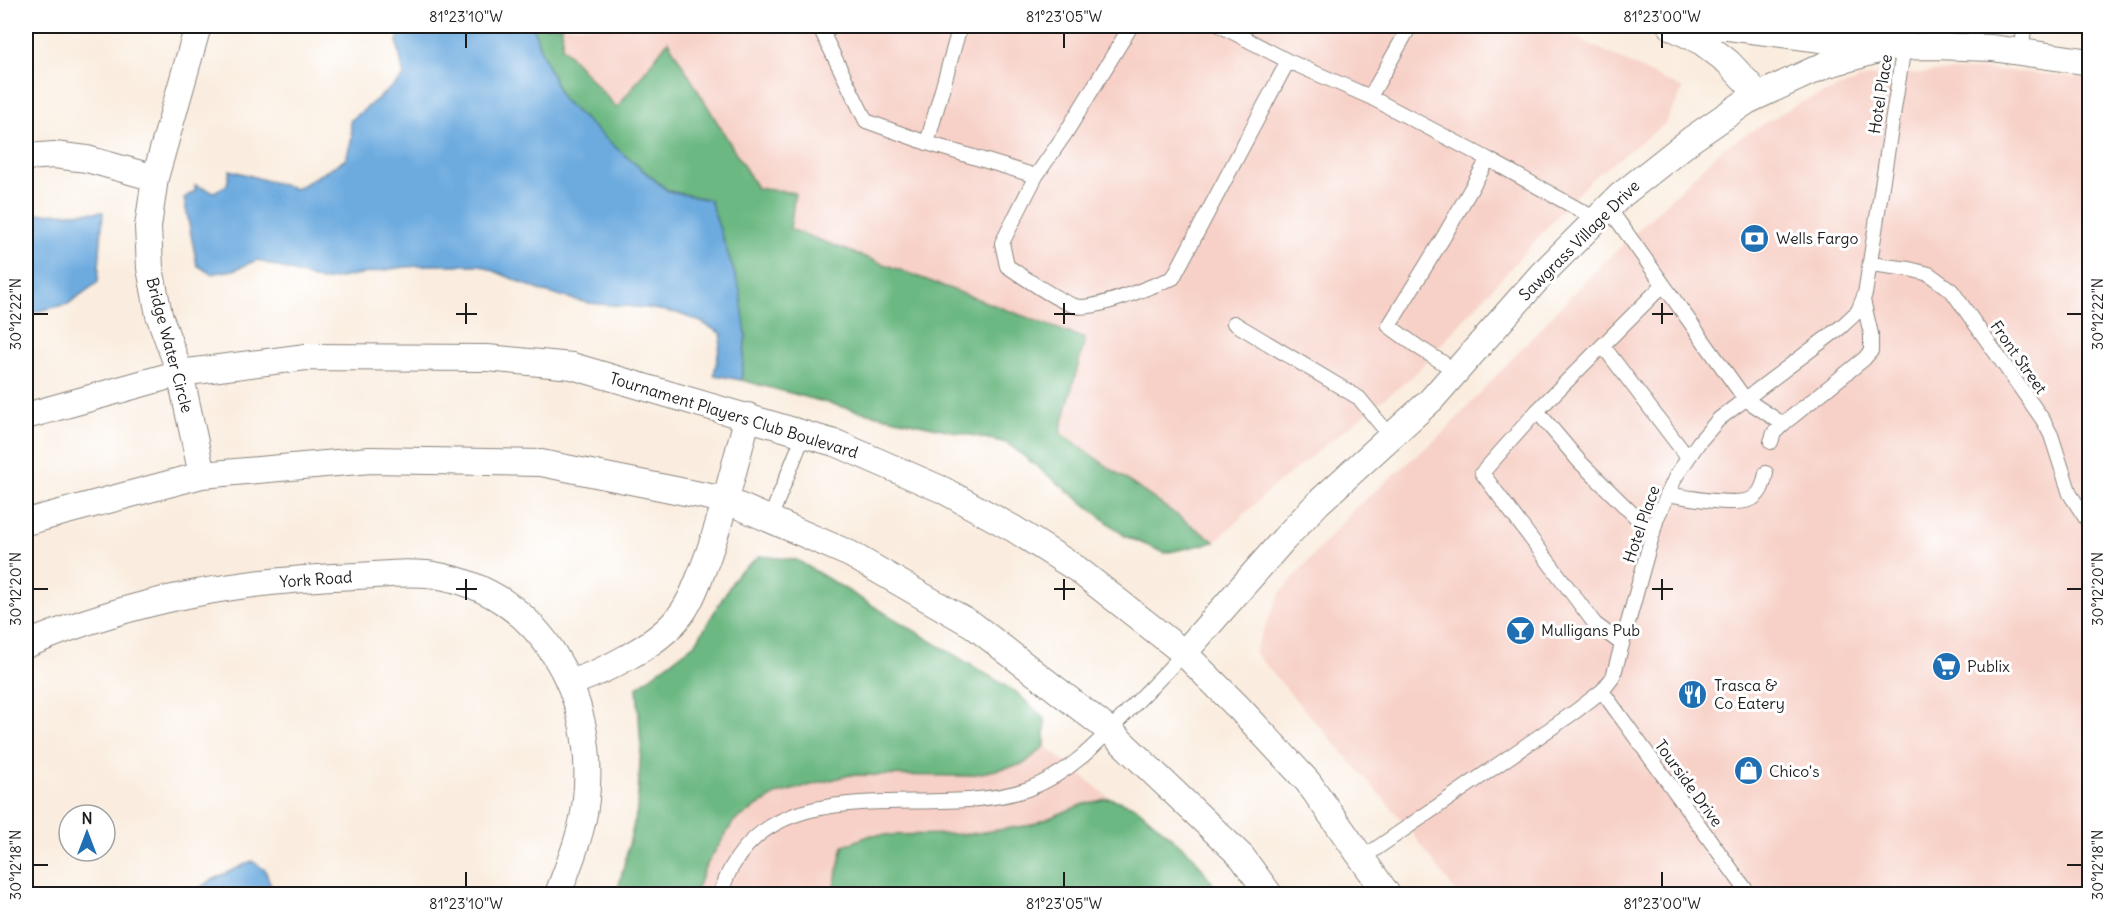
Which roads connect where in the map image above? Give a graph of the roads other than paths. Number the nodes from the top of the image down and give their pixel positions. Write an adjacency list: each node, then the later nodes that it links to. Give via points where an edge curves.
1 (198, 26): 19 (street, Bridge Water Circle)
2 (832, 26): 15 (lane, via 823,34 866,121)
3 (960, 26): 15 (lane)
4 (1131, 26): 18 (lane)
5 (1221, 26): 11 (lane)
6 (1410, 26): 14 (lane)
7 (1670, 26): 9 (street, via 1728,27); 13 (street, via 1702,42)
8 (2024, 26): 10 (lane)
9 (1896, 46): 10 (street, Sawgrass Village Drive); 13 (street, Sawgrass Village Drive, via 1825,65); 21 (lane, Hotel Place)
10 (2022, 52): 12 (street, Sawgrass Village Drive)
11 (1288, 61): 14 (lane); 18 (lane, via 1173,278 1107,303 1077,307 1007,266 1002,243)
12 (2090, 62)
13 (1760, 95): 20 (street, Sawgrass Village Drive, via 1692,139)
14 (1370, 97): 17 (lane)
15 (927, 143): 18 (lane)
16 (26, 157): 19 (street, via 87,159)
17 (1488, 159): 20 (lane); 26 (lane, via 1389,326)
18 (1036, 176)
19 (155, 178): 27 (street, Bridge Water Circle, via 148,227 150,268 159,315)
20 (1602, 213): 22 (lane); 26 (street, Sawgrass Village Drive)
21 (1870, 264): 23 (lane, Hotel Place); 43 (lane, Front Street, via 1929,274 1952,291 2043,420 2070,494)
22 (1663, 285): 25 (lane); 28 (lane)
23 (1863, 300): 28 (lane, Hotel Place, via 1858,311 1841,327); 32 (lane, via 1871,334 1870,351)
24 (1234, 323): 34 (lane, via 1359,398)
25 (1603, 346): 29 (lane); 36 (lane)
26 (1456, 371): 34 (street, Sawgrass Village Drive)
27 (180, 373): 30 (street, Tournament Players Club Boulevard); 31 (street, Tournament Players Club Boulevard, via 306,357 487,358 572,366); 38 (street, Bridge Water Circle)
28 (1745, 399): 32 (lane); 36 (lane, Hotel Place, via 1719,419)
29 (1537, 411): 44 (lane, via 1579,461); 45 (lane, via 1482,473 1595,624)
30 (26, 416)
31 (748, 416): 33 (street, Tournament Players Club Boulevard); 40 (street)
32 (1783, 424): 35 (lane)
33 (804, 434): 41 (lane); 47 (street, Tournament Players Club Boulevard, via 838,444 943,490 1014,529 1077,569)
34 (1391, 436): 47 (street, Sawgrass Village Drive, via 1318,503)
35 (1771, 442)
36 (1688, 458): 39 (lane, Hotel Place)
37 (1766, 473): 39 (lane, via 1764,485 1749,500)
38 (202, 475): 40 (street, via 370,460 542,463); 42 (street)
39 (1667, 494): 44 (lane, Hotel Place)
40 (725, 500): 41 (street); 48 (street, via 697,583 678,618 660,636 600,673)
41 (770, 519): 50 (street, via 850,554 974,625)
42 (26, 522)
43 (2090, 525)
44 (1653, 534): 45 (lane, Hotel Place)
45 (1622, 644): 49 (lane, Hotel Place, via 1613,677)
46 (26, 645): 48 (street, York Road, via 69,626 135,606 224,587 315,577 434,575 496,596 523,616 545,639)
47 (1184, 653): 50 (lane); 51 (street, Tournament Players Club Boulevard, via 1308,782)
48 (570, 683): 52 (street, York Road, via 587,756 586,800 577,842)
49 (1602, 691): 51 (lane, Hotel Place); 56 (lane, Tourside Drive)
50 (1110, 730): 53 (lane, via 1088,754 1058,775 1028,789 997,797 837,804 778,820 753,840 733,865); 54 (street, via 1242,857)
51 (1362, 859): 55 (street, Tournament Players Club Boulevard)
52 (558, 894)
53 (720, 894)
54 (1269, 894)
55 (1387, 894)
56 (1749, 894)

